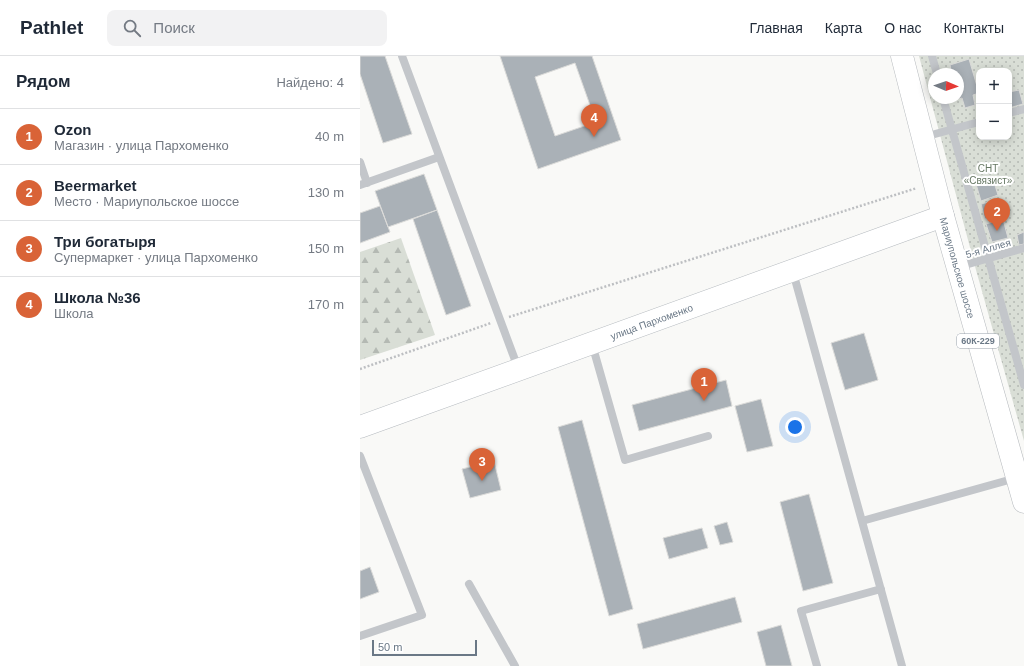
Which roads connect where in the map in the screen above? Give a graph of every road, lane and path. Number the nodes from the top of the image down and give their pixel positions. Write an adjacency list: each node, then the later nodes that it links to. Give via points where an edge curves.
1 (402, 56): 11 (lane)
2 (902, 56): 10 (street, Мариупольское шоссе / 60К-229)
3 (932, 56): 4 (lane)
4 (935, 68)
5 (946, 104): 9 (lane)
6 (1024, 109): 7 (lane)
7 (1012, 112)
8 (976, 123): 9 (lane)
9 (952, 129): 10 (lane); 17 (lane)
10 (922, 138): 15 (street, Мариупольское шоссе / 60К-229)
11 (440, 157): 13 (lane); 20 (lane)
12 (360, 162): 13 (lane)
13 (364, 184)
14 (917, 188): 20 (path)
15 (942, 216): 18 (street, Мариупольское шоссе / 60К-229); 19 (street, улица Пархоменко)
16 (1024, 248): 17 (lane, 5-я Аллея)
17 (988, 259): 18 (lane, 5-я Аллея); 24 (lane)
18 (957, 268): 28 (street, Мариупольское шоссе / 60К-229)
19 (793, 272): 21 (street, улица Пархоменко); 30 (lane)
20 (499, 320): 22 (path); 23 (lane)
21 (592, 344): 23 (street, улица Пархоменко); 26 (lane, via 625,460)
22 (360, 368)
23 (519, 370): 25 (street, улица Пархоменко)
24 (1024, 386)
25 (360, 427)
26 (708, 436)
27 (360, 456): 33 (lane, via 422,615)
28 (1017, 478): 29 (street, Мариупольское шоссе / 60К-229); 30 (lane)
29 (1024, 500)
30 (862, 522): 32 (lane)
31 (469, 584): 34 (lane)
32 (881, 589): 35 (lane, via 801,611); 36 (lane)
33 (360, 636)
34 (515, 666)
35 (816, 666)
36 (902, 666)

